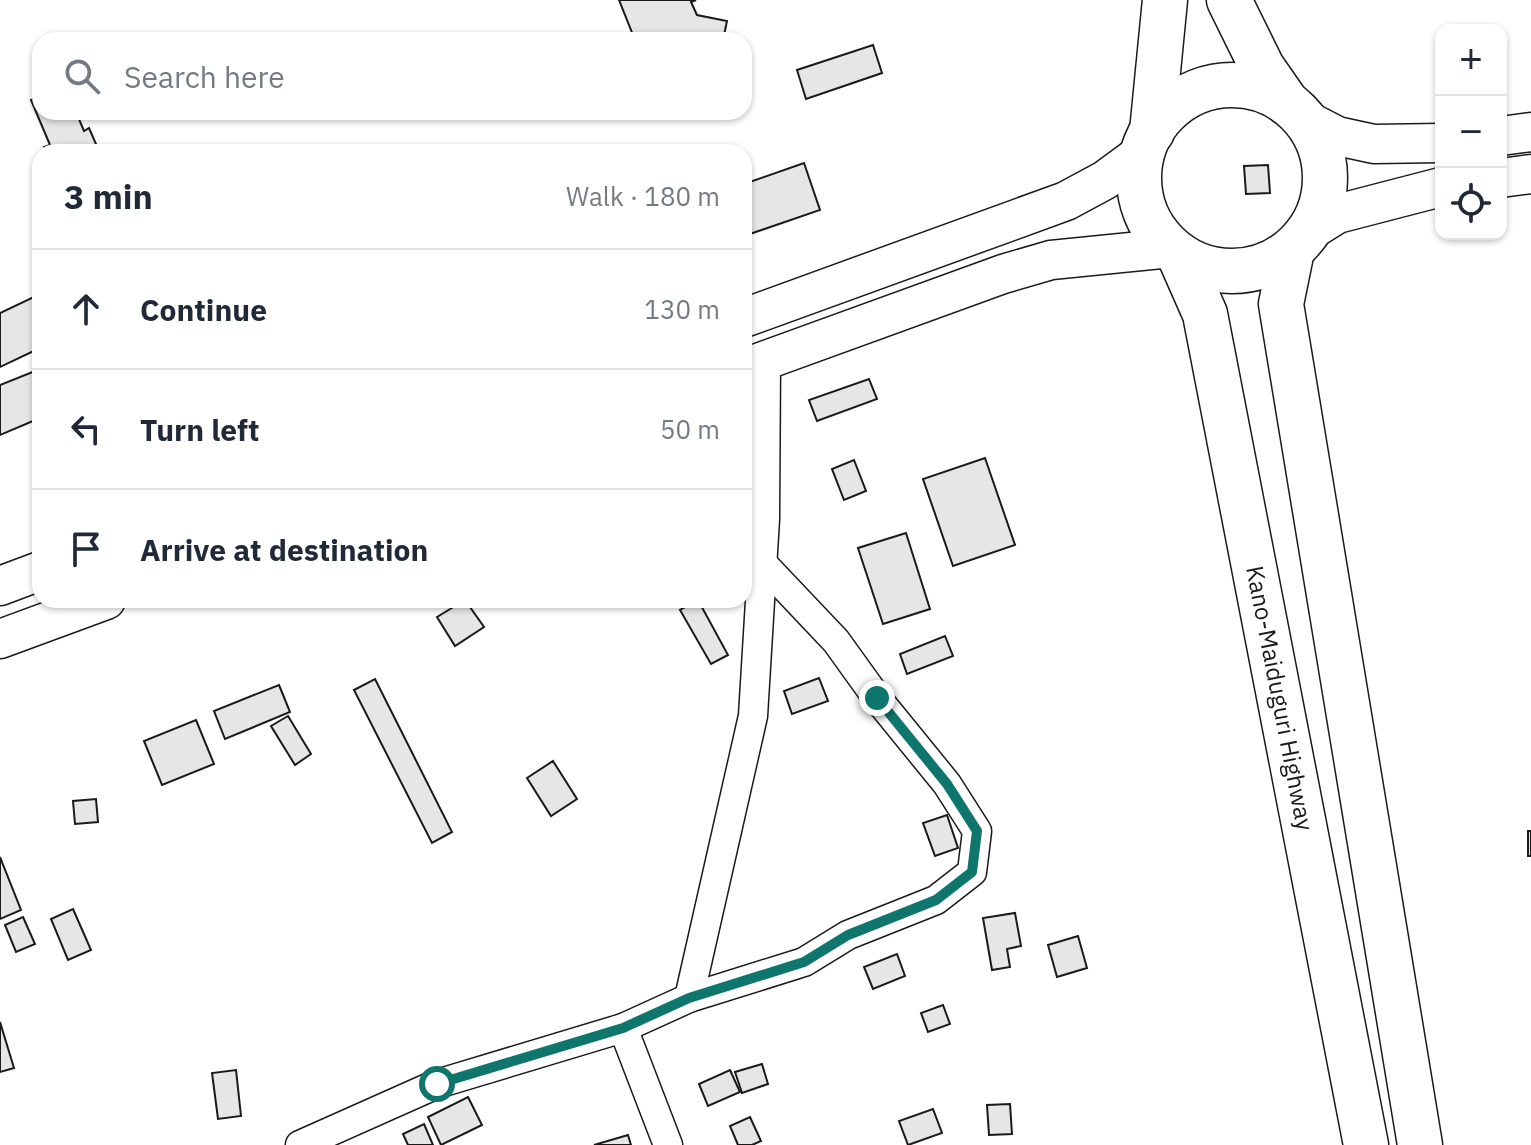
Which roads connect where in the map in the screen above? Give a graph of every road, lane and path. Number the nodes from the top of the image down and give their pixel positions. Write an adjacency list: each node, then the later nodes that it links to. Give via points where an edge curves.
1 (1165, 0): 6 (highway)
2 (1229, 0): 3 (highway, via 1262,67)
3 (1296, 111): 6 (highway, via 1259,88 1228,85 1198,91 1171,108); 7 (main road, via 1337,136 1374,144); 11 (highway, via 1317,140 1325,187 1320,211)
4 (1531, 132): 5 (main road)
5 (1507, 135)
6 (1148, 142): 12 (highway, via 1139,178 1143,204 1154,228); 13 (main road, via 1105,180 1066,201)
7 (1435, 143)
8 (1531, 174): 9 (main road)
9 (1507, 177)
10 (1435, 189): 11 (main road, via 1337,214)
11 (1300, 241): 12 (highway, via 1271,263 1248,270 1200,266); 25 (highway, via 1281,304)
12 (1175, 251): 14 (main road, via 1051,260); 24 (highway, Kano-Maiduguri Highway, via 1205,314)
13 (752, 315)
14 (755, 364): 15 (street)
15 (762, 563): 20 (street, via 753,716); 20 (street, via 836,641 947,784 977,831 972,872 936,900 848,935 804,962)
16 (32, 574): 17 (main road)
17 (0, 586)
18 (84, 608): 19 (main road)
19 (0, 639)
20 (689, 998): 21 (street)
21 (623, 1028): 22 (street, via 437,1084); 23 (street)
22 (300, 1145)
23 (668, 1145)
24 (1366, 1145)
25 (1420, 1145)

